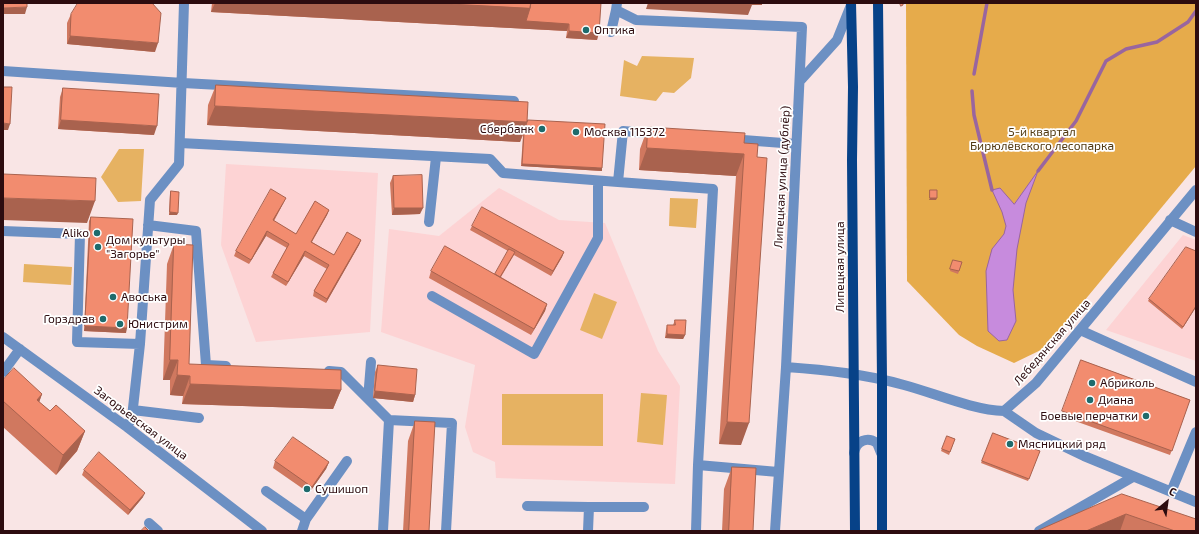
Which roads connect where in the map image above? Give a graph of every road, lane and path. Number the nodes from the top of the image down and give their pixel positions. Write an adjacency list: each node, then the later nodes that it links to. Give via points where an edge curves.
1 (184, 3): 8 (street)
2 (878, 3): 34 (main road)
3 (851, 4): 7 (street, via 836,40); 33 (main road, Липецкая улица)
4 (617, 6): 5 (street); 7 (street, Липецкая улица (дублёр), via 636,20 802,27)
5 (611, 32)
6 (3, 71): 8 (street)
7 (800, 81): 13 (street, Липецкая улица (дублёр))
8 (183, 83): 9 (street); 12 (street)
9 (514, 101)
10 (668, 135): 16 (street, via 623,131)
11 (722, 139): 13 (street)
12 (180, 142): 14 (street); 20 (street, via 179,164 150,200)
13 (796, 144): 30 (street, Липецкая улица (дублёр))
14 (436, 156): 15 (street, via 490,159 504,173); 19 (street)
15 (598, 181): 16 (street); 23 (street, via 598,238 534,354)
16 (618, 182): 46 (street, via 713,189)
17 (1196, 190): 18 (street, Лебедянская улица)
18 (1170, 220): 22 (street); 24 (street, Лебедянская улица)
19 (429, 222)
20 (148, 225): 26 (street); 29 (street, via 196,231 206,365)
21 (3, 231): 26 (street, via 80,234 77,342)
22 (1196, 232)
23 (432, 296)
24 (1080, 330): 35 (street); 38 (street, Лебедянская улица, via 1036,383)
25 (3, 337): 27 (street, Загорьевская улица)
26 (140, 344): 37 (street)
27 (20, 349): 32 (street); 41 (street, Загорьевская улица)
28 (371, 362): 36 (street)
29 (236, 366)
30 (786, 367): 33 (street); 47 (street, Липецкая улица (дублёр))
31 (320, 371): 36 (street, via 341,372)
32 (3, 372)
33 (854, 374): 34 (street); 43 (main road, Липецкая улица)
34 (882, 379): 38 (street, via 976,406); 44 (main road)
35 (1196, 382)
36 (368, 399): 40 (street)
37 (133, 410): 39 (street); 41 (street)
38 (1004, 411): 48 (street, via 1036,433)
39 (199, 418)
40 (389, 420): 60 (street); 61 (street, via 452,423)
41 (127, 428): 58 (street, Загорьевская улица)
42 (1196, 432): 50 (street)
43 (854, 453): 44 (street, via 857,444 869,439 877,443); 65 (main road, Липецкая улица)
44 (881, 453): 66 (main road)
45 (347, 461): 55 (street)
46 (698, 465): 47 (street); 63 (street)
47 (778, 472): 64 (street, Липецкая улица (дублёр))
48 (1133, 477): 50 (street); 67 (street)
49 (266, 491): 55 (street)
50 (1171, 492): 51 (street)
51 (1196, 502)
52 (526, 506): 53 (street)
53 (589, 507): 54 (street); 62 (street)
54 (644, 507)
55 (306, 519): 59 (street)
56 (149, 523): 57 (street)
57 (158, 531)
58 (262, 531)
59 (302, 531)
60 (383, 531)
61 (446, 531)
62 (588, 531)
63 (696, 531)
64 (775, 531)
65 (855, 531)
66 (882, 531)
67 (1039, 531)

